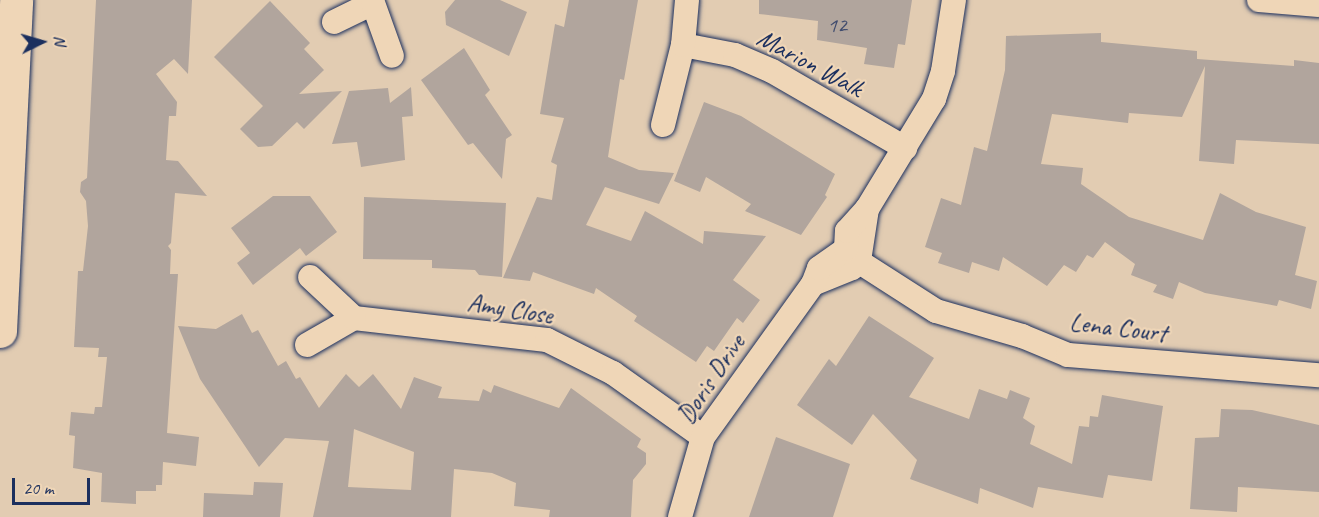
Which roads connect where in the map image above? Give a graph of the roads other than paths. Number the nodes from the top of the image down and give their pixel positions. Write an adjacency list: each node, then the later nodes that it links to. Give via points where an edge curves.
1 (16, 0): 15 (main road)
2 (687, 0): 8 (street)
3 (954, 0): 11 (street, via 943,71 934,99)
4 (1259, 0): 6 (street)
5 (373, 1): 7 (street); 9 (street)
6 (1319, 5)
7 (334, 22)
8 (683, 45): 10 (street); 11 (street, Marion Walk, via 735,56 772,71)
9 (392, 56)
10 (663, 125)
11 (905, 148): 12 (street, via 867,209)
12 (851, 257): 17 (street, Lena Court, via 936,311 1022,336 1068,355); 18 (street, Doris Drive, via 813,284)
13 (310, 277): 14 (street)
14 (354, 318): 16 (street); 18 (street, Amy Close, via 547,340 613,373)
15 (0, 331)
16 (307, 345)
17 (1319, 375)
18 (703, 438): 19 (street, Doris Drive)
19 (680, 517)

